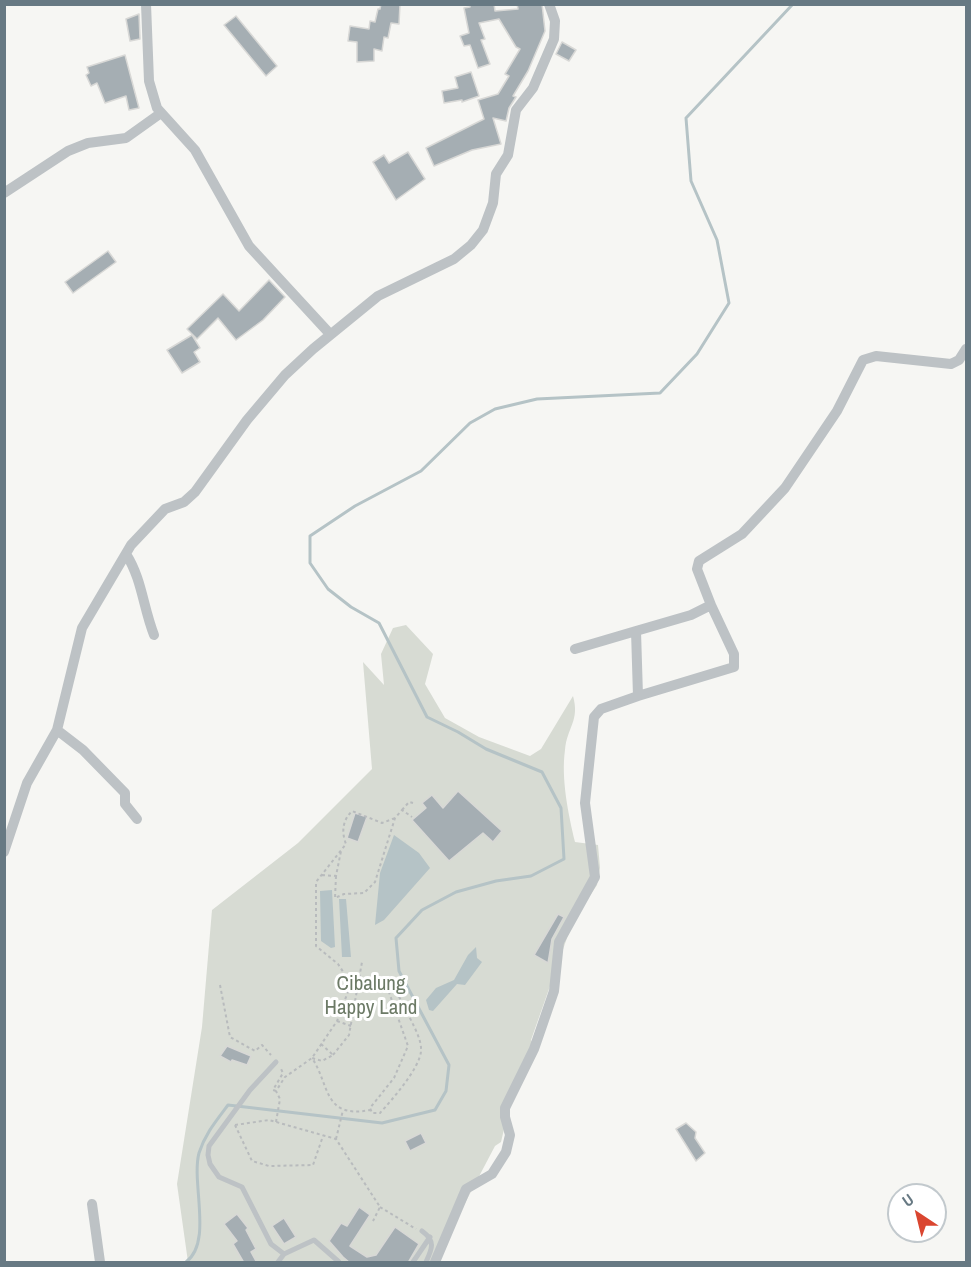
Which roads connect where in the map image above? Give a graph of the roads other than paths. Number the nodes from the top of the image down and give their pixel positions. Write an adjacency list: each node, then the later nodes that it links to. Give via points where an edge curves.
1 (146, 4): 3 (street, via 149,81)
2 (549, 4): 5 (street, via 555,21 554,39 533,88 516,110 508,155 496,174 493,202 483,230 454,259 378,296)
3 (161, 112): 4 (street, via 126,138 88,143 68,151); 5 (street, via 195,150 249,246)
4 (4, 193)
5 (330, 334): 7 (street, via 276,386 195,492 184,502 165,509)
6 (966, 349): 8 (street, via 951,364 876,356 863,360 837,411 785,488 742,534 699,561 697,569)
7 (126, 554): 10 (street, via 138,576); 13 (street, via 82,628)
8 (711, 605): 9 (street, via 686,617); 12 (street, via 734,654 734,667)
9 (636, 631): 11 (street); 12 (street)
10 (154, 635)
11 (575, 649)
12 (638, 696): 26 (street, via 595,714 585,803 595,877 559,942 554,991 534,1049 505,1108 509,1145 492,1174 466,1189)
13 (57, 730): 14 (street, via 125,793 125,804); 15 (street, via 27,783)
14 (137, 819)
15 (4, 852)
16 (276, 1062): 20 (lane, via 209,1146 210,1164 219,1177 242,1187 271,1244)
17 (92, 1204): 21 (street)
18 (422, 1231): 19 (lane)
19 (430, 1237): 24 (lane); 25 (lane, via 433,1244)
20 (284, 1254): 22 (lane); 23 (lane, via 314,1240)
21 (100, 1263)
22 (278, 1263)
23 (339, 1263)
24 (413, 1263)
25 (426, 1263)
26 (435, 1263)

